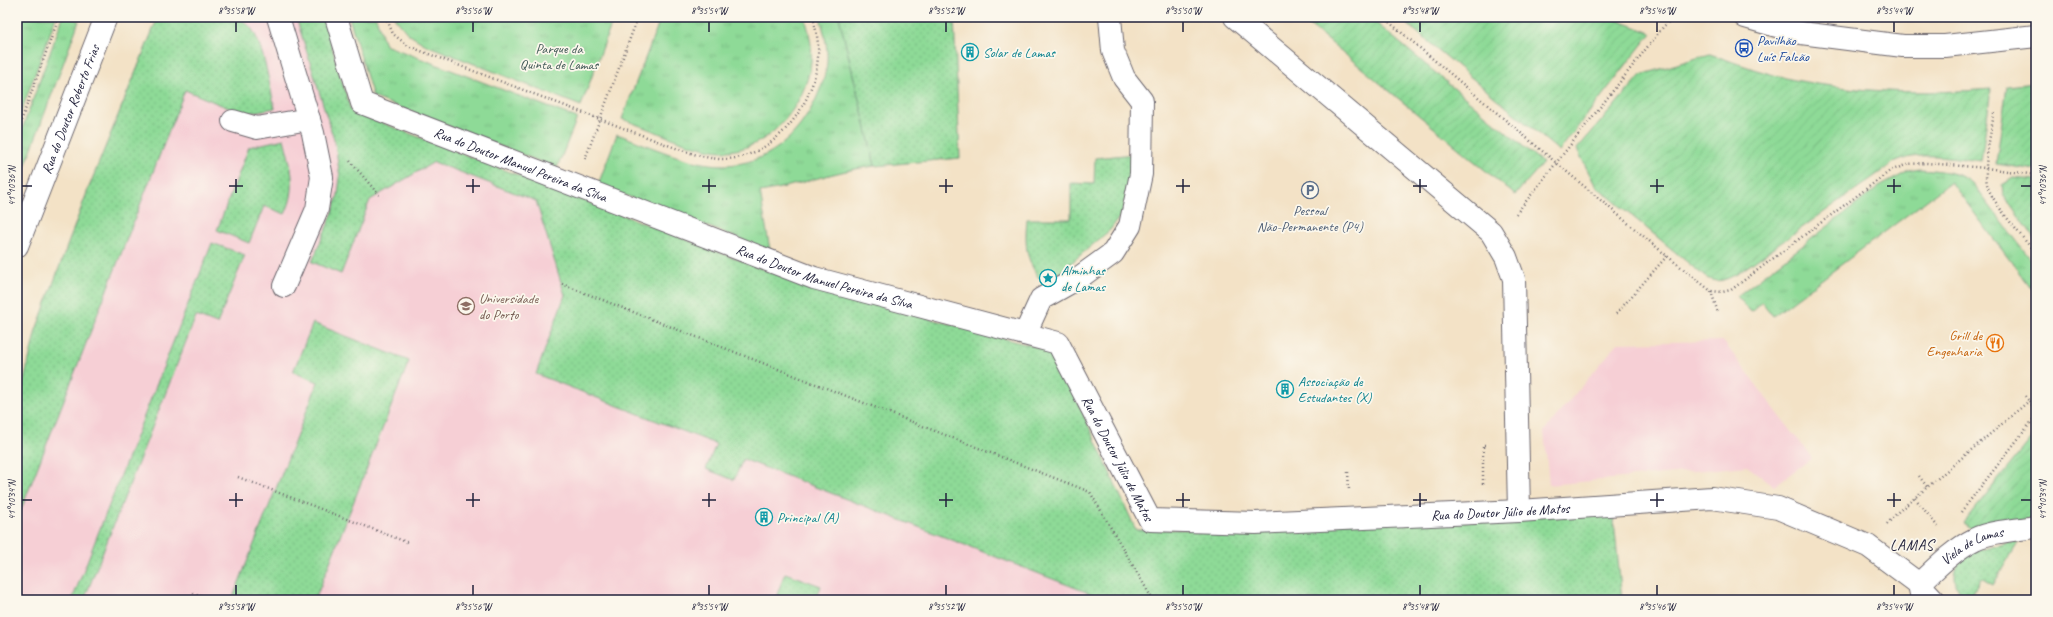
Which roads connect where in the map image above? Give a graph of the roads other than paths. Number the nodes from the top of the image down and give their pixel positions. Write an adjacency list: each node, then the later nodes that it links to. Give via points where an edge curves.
1 (106, 17): 10 (street, Rua do Doutor Roberto Frias)
2 (278, 17): 8 (street)
3 (336, 17): 12 (street, Rua do Doutor Manuel Pereira da Silva, via 362,103 814,278)
4 (1110, 17): 12 (street, via 1113,51 1124,78 1142,100 1141,174 1130,226 1113,253 1080,277 1041,299)
5 (1235, 17): 13 (street, via 1491,232 1506,257 1514,279)
6 (1745, 17): 7 (street, via 1801,33 1903,46 1945,46)
7 (2036, 36)
8 (309, 119): 9 (street, via 257,128); 11 (street, via 320,162 321,193 317,209)
9 (233, 121)
10 (17, 246)
11 (284, 286)
12 (1026, 334): 13 (street, Rua do Doutor Júlio de Matos, via 1058,343 1150,520 1256,523)
13 (1519, 511): 15 (street, Rua do Doutor Júlio de Matos, via 1712,498 1778,508 1868,546)
14 (2036, 527): 15 (street, Viela de Lamas, via 1975,538 1945,559)
15 (1920, 592): 16 (street, Rua do Doutor Júlio de Matos)
16 (1934, 600)

